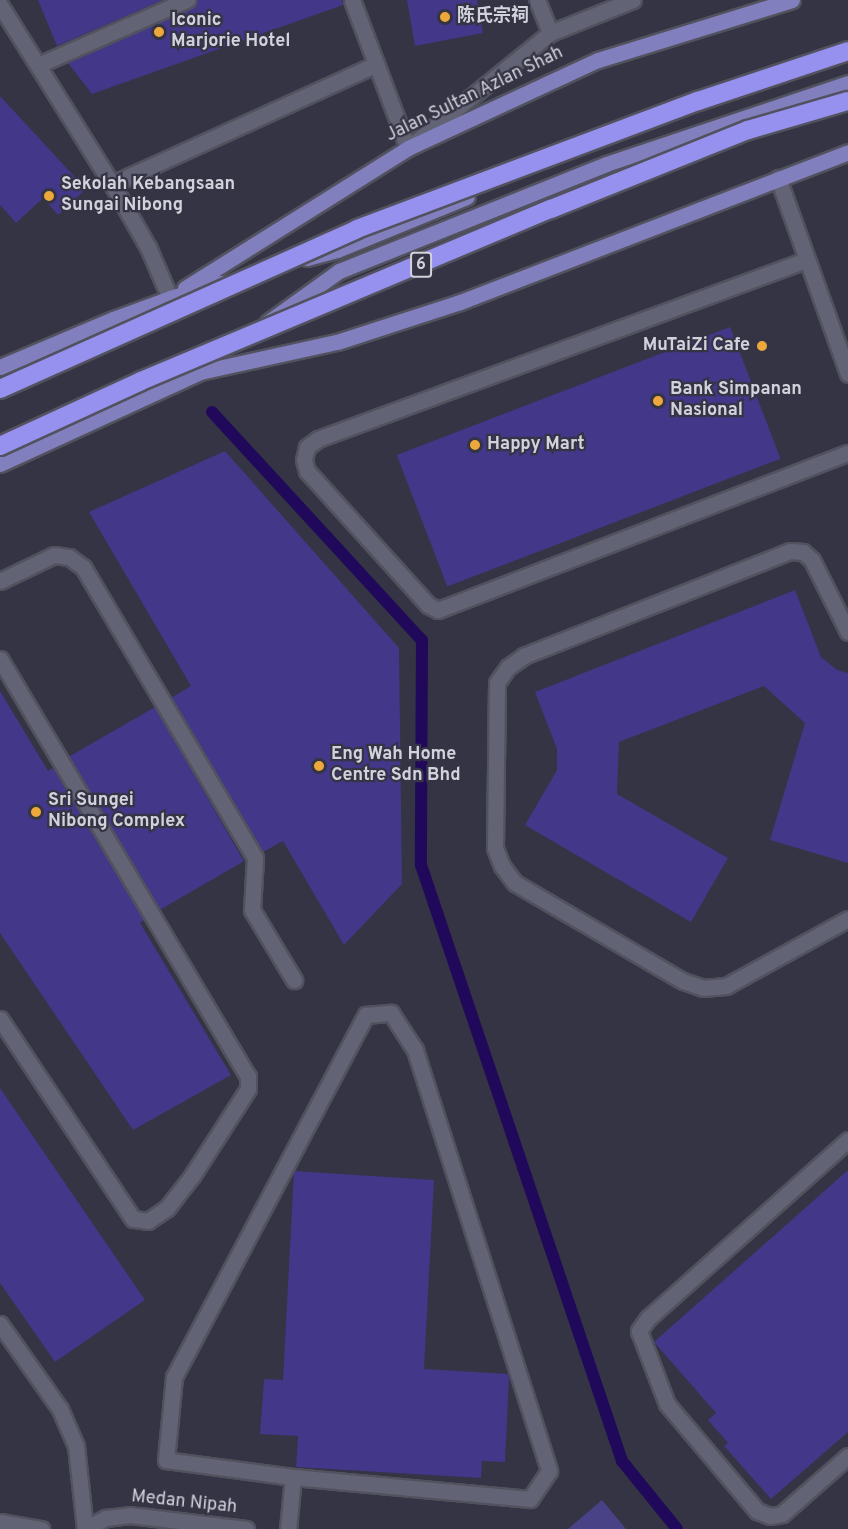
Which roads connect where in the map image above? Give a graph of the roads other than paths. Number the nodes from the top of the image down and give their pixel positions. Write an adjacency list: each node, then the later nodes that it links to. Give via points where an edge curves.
1 (187, 0): 11 (street)
2 (352, 0): 10 (street)
3 (537, 0): 7 (street)
4 (633, 0): 7 (street)
5 (792, 0): 14 (main road, Jalan Sultan Azlan Shah, via 598,60)
6 (0, 5): 11 (street)
7 (549, 33): 14 (street)
8 (848, 51): 23 (highway, bridge, via 698,101 357,229)
9 (848, 61): 19 (main road, Jalan Sultan Azlan Shah, via 652,122 337,249)
10 (376, 64): 14 (street); 17 (street)
11 (38, 65): 17 (street)
12 (848, 83): 21 (main road, 6, via 606,164 339,271)
13 (848, 101): 24 (highway, 6, bridge, via 748,130 552,209 141,381)
14 (408, 148): 19 (main road, Jalan Sultan Azlan Shah)
15 (848, 152): 16 (main road, 6)
16 (778, 178): 18 (street); 21 (main road, 6, via 460,302 337,342)
17 (112, 184): 19 (street, via 148,247)
18 (806, 260): 22 (street); 25 (street, via 318,439 308,447 304,460 307,471 428,605 438,610)
19 (170, 298): 20 (main road, Jalan Sultan Azlan Shah)
20 (0, 367)
21 (200, 372): 26 (main road, 6)
22 (848, 374)
23 (0, 389)
24 (0, 446)
25 (848, 453)
26 (0, 464)
27 (0, 581): 31 (street, via 54,555 69,557 83,567 255,858 252,910)
28 (848, 632): 30 (street, via 812,560 803,552 790,551 524,656 508,667 497,683 495,848 515,883 683,981 703,988 726,986)
29 (0, 659): 32 (street, via 248,1076 248,1089 167,1208 148,1221 133,1219)
30 (848, 919)
31 (294, 980)
32 (0, 1018)
33 (848, 1140): 35 (street, via 648,1318 639,1331 667,1404 757,1511 770,1516 782,1514)
34 (0, 1324): 39 (street, via 60,1409 76,1446)
35 (848, 1456)
36 (293, 1477): 36 (street, via 166,1460 174,1377 366,1015 391,1013 415,1050 549,1471 530,1499); 41 (street)
37 (0, 1522): 38 (street)
38 (41, 1529)
39 (85, 1529): 40 (street, Medan Nipah, via 106,1518 130,1515)
40 (246, 1529)
41 (288, 1529)

